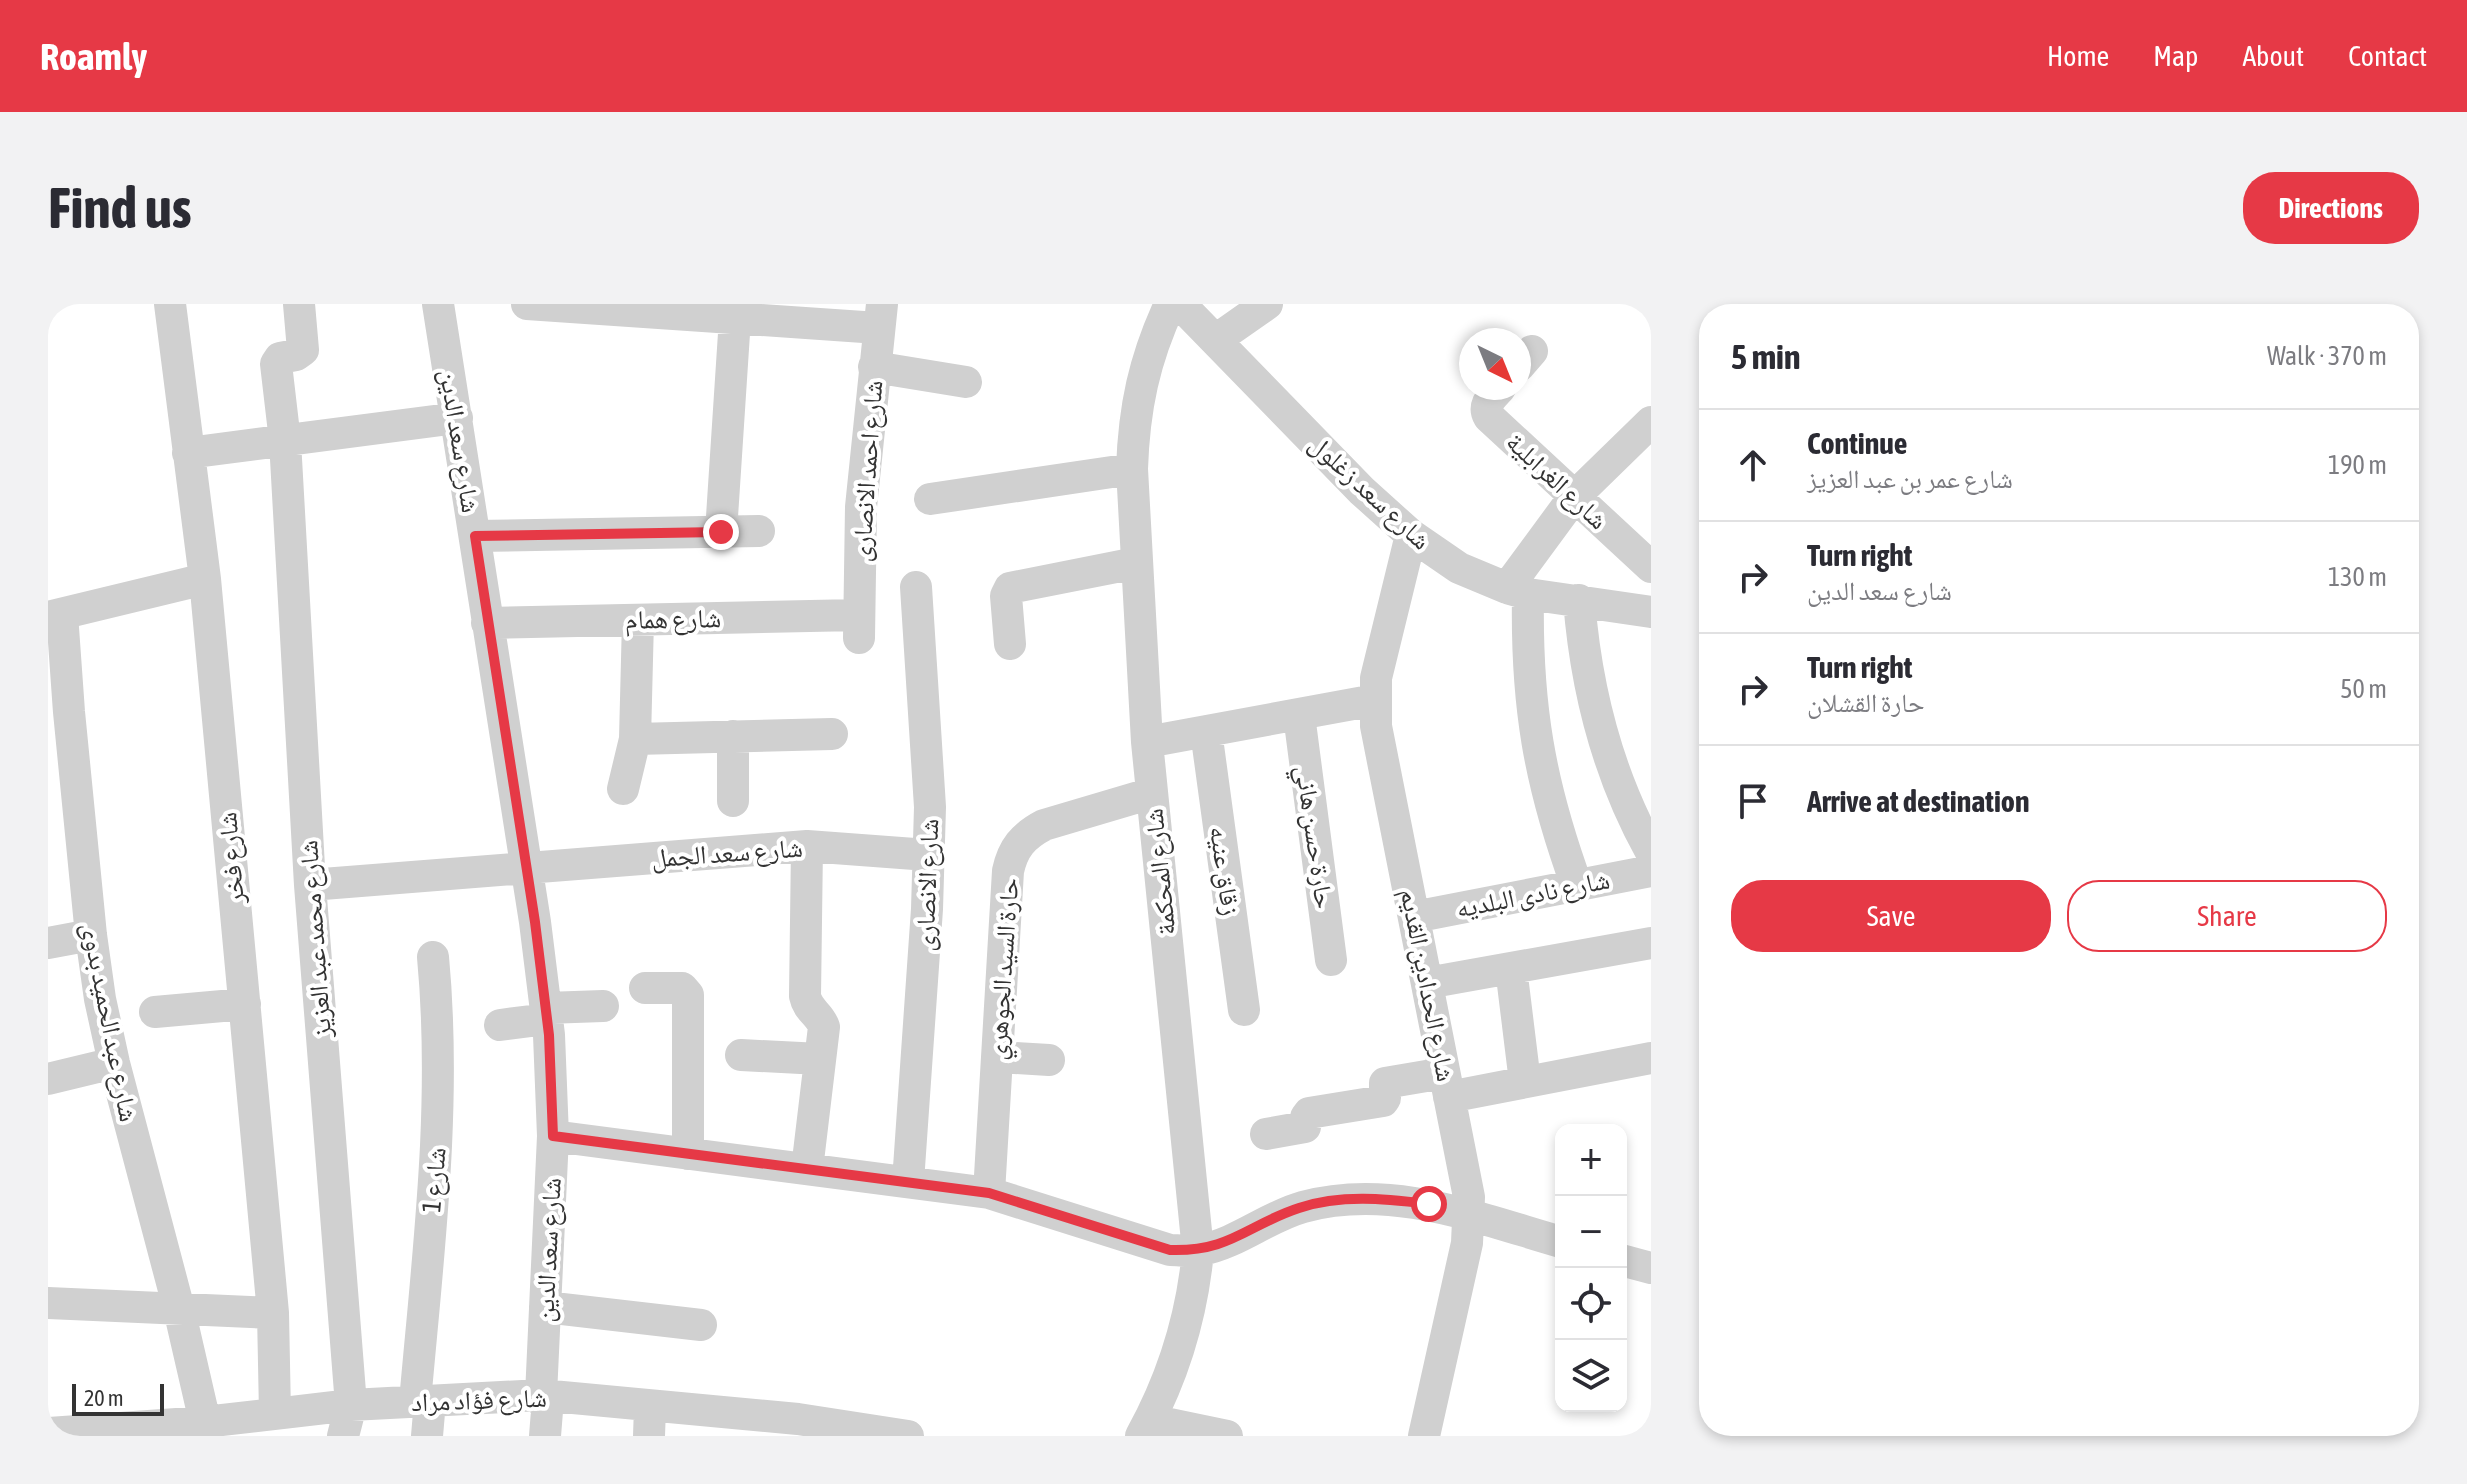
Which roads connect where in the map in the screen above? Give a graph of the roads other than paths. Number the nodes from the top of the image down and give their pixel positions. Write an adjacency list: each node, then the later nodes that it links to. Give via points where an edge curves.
1 (170, 304): 16 (street, شارع فخر)
2 (299, 304): 15 (street, شارع محمد عبد العزيز, via 303,350 276,364)
3 (438, 304): 13 (street, شارع سعد الدين)
4 (527, 304): 9 (street)
5 (1170, 304): 17 (street, شارع المحكمة, via 1141,380)
6 (1180, 304): 8 (street, شارع سعد زغلول)
7 (880, 316): 9 (street); 10 (street, شارع احمد الانصارى)
8 (1244, 317): 22 (street, شارع سعد زغلول, via 1362,491)
9 (735, 318): 21 (street)
10 (874, 367): 11 (street); 34 (street, شارع احمد الانصارى, via 861,507)
11 (966, 382)
12 (1490, 400): 18 (street, شارع الغرابلية, via 1486,414)
13 (457, 418): 15 (street); 23 (street, شارع سعد الدين)
14 (1651, 422): 18 (street)
15 (285, 441): 16 (street); 52 (street, شارع محمد عبد العزيز)
16 (188, 453): 26 (street, شارع فخر)
17 (1132, 469): 19 (street); 24 (street, شارع المحكمة)
18 (1574, 497): 25 (street, شارع الغرابلية); 28 (street)
19 (930, 499)
20 (759, 531): 21 (street)
21 (721, 532): 23 (street)
22 (1411, 535): 28 (street, شارع سعد زغلول, via 1459,568); 37 (street, شارع الحدادين القديم)
23 (475, 536): 33 (street, شارع سعد الدين)
24 (1136, 563): 35 (street, via 1010,588); 43 (street, شارع المحكمة)
25 (1651, 567)
26 (205, 579): 31 (street, via 138,581); 63 (street, شارع فخر)
27 (916, 587): 49 (street, شارع الانصارى, via 927,731)
28 (1518, 591): 29 (street, شارع سعد زغلول); 53 (street, via 1536,742)
29 (1579, 600): 30 (street, شارع سعد زغلول); 48 (street, via 1582,647 1602,739)
30 (1651, 612)
31 (55, 616): 36 (street, شارع عبد الحميد بدوى)
32 (638, 620): 33 (street, شارع همام); 34 (street, شارع همام); 42 (street)
33 (487, 623): 50 (street, شارع سعد الدين)
34 (858, 626)
35 (1010, 644)
36 (58, 695): 55 (street, شارع عبد الحميد بدوى)
37 (1375, 700): 38 (street); 54 (street, شارع الحدادين القديم)
38 (1299, 715): 39 (street); 59 (street, حارة حسن هاني)
39 (1206, 731): 43 (street); 65 (street, زقاق عنيه)
40 (832, 734): 41 (street)
41 (733, 736): 42 (street); 46 (street)
42 (635, 739): 44 (street)
43 (1147, 742): 45 (street, شارع المحكمة)
44 (623, 789)
45 (1152, 793): 70 (street, حارة السيد الجوهري, via 1044,825 1011,856); 86 (street, شارع المحكمة)
46 (733, 801)
47 (807, 846): 49 (street, شارع سعد الجمل); 50 (street, شارع سعد الجمل); 72 (street, via 805,996 824,1027)
48 (1651, 852)
49 (928, 855): 82 (street, شارع الانصارى)
50 (525, 868): 52 (street, شارع سعد الجمل); 67 (street, شارع سعد الدين)
51 (1651, 871): 53 (street, شارع نادى البلديه)
52 (310, 885): 96 (street, شارع محمد عبد العزيز)
53 (1577, 886): 54 (street, شارع نادى البلديه)
54 (1414, 917): 61 (street, شارع الحدادين القديم)
55 (91, 935): 56 (street); 74 (street, شارع عبد الحميد بدوى)
56 (48, 943)
57 (1651, 943): 60 (street)
58 (433, 957): 95 (street, شارع 1, via 439,1096)
59 (1331, 960)
60 (1511, 968): 61 (street); 76 (street)
61 (1427, 983): 77 (street, شارع الحدادين القديم)
62 (645, 988): 80 (street, via 682,988 688,995)
63 (245, 1004): 66 (street); 92 (street, شارع فخر)
64 (603, 1006): 67 (street)
65 (1244, 1010)
66 (155, 1012)
67 (546, 1013): 68 (street); 79 (street, شارع سعد الدين)
68 (500, 1025)
69 (741, 1055): 72 (street)
70 (997, 1057): 73 (street); 83 (street, حارة السيد الجوهري)
71 (1651, 1058): 76 (street)
72 (820, 1059): 81 (street)
73 (1049, 1060)
74 (114, 1063): 75 (street); 91 (street, شارع عبد الحميد بدوى)
75 (48, 1079)
76 (1525, 1082): 77 (street)
77 (1447, 1085): 78 (street, via 1386,1083 1383,1101 1309,1113 1305,1127); 84 (street, شارع الحدادين القديم)
78 (1266, 1134)
79 (553, 1136): 80 (street); 90 (street, شارع سعد الدين)
80 (688, 1154): 81 (street)
81 (807, 1169): 82 (street)
82 (908, 1182): 83 (street)
83 (989, 1193): 86 (street, via 1136,1241)
84 (1470, 1216): 85 (street); 86 (street, via 1384,1198 1339,1199 1276,1217 1227,1243); 110 (street, شارع الحدادين القديم)
85 (1555, 1240)
86 (1198, 1251): 101 (street, شارع المحكمة, via 1194,1297)
87 (1627, 1262): 88 (street)
88 (1651, 1268)
89 (49, 1297): 91 (street)
90 (545, 1307): 93 (street); 94 (street, شارع سعد الدين)
91 (179, 1309): 92 (street); 98 (street, شارع عبد الحميد بدوى)
92 (273, 1313): 97 (street, شارع فخر)
93 (701, 1325)
94 (541, 1395): 95 (street, شارع فؤاد مراد); 99 (street, شارع فؤاد مراد); 107 (street, شارع سعد الدين, via 547,1411)
95 (422, 1401): 96 (street, شارع فؤاد مراد); 106 (street, شارع 1)
96 (351, 1405): 97 (street, شارع فؤاد مراد); 105 (street, شارع محمد عبد العزيز)
97 (275, 1414): 98 (street, شارع فؤاد مراد)
98 (205, 1422): 102 (street, شارع فؤاد مراد)
99 (649, 1422): 100 (street, شارع فؤاد مراد)
100 (798, 1428): 104 (street, شارع فؤاد مراد)
101 (1146, 1428): 109 (street)
102 (133, 1432): 103 (street, شارع فؤاد مراد)
103 (48, 1433)
104 (869, 1433): 108 (street, شارع فؤاد مراد)
105 (343, 1436)
106 (427, 1436)
107 (545, 1436)
108 (908, 1436)
109 (1227, 1436)
110 (1424, 1436)

